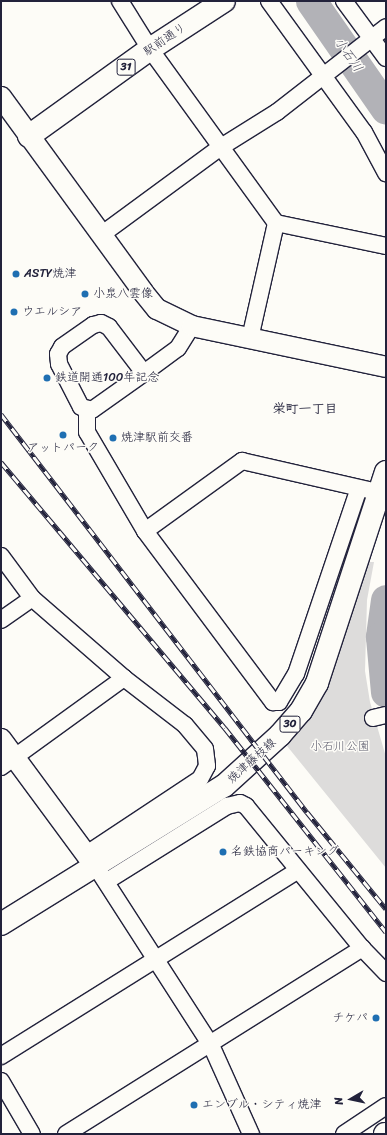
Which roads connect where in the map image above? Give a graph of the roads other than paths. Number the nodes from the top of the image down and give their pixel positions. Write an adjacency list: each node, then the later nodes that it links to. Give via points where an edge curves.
1 (120, 1): 7 (street)
2 (224, 1): 7 (main road, 駅前通り / 31)
3 (269, 1): 9 (street)
4 (344, 1): 6 (street)
5 (386, 27): 6 (street)
6 (366, 42): 8 (street); 9 (street)
7 (150, 49): 11 (main road, 駅前通り / 31); 12 (street)
8 (386, 58)
9 (328, 70): 12 (street, via 277,112); 13 (street)
10 (1, 97): 11 (street)
11 (29, 136): 15 (street)
12 (222, 147): 14 (street); 15 (street)
13 (386, 173)
14 (276, 223): 16 (street); 18 (street)
15 (101, 235): 17 (street, via 157,308)
16 (386, 246)
17 (192, 326): 18 (street); 20 (street, via 178,348)
18 (250, 338): 19 (street)
19 (386, 367)
20 (144, 374): 21 (street, via 92,410); 21 (street, via 109,327 101,323 93,325 62,347 58,354 59,364 81,407)
21 (87, 410): 25 (street, via 87,432)
22 (386, 472): 24 (main road, 焼津藤枝線 / 30)
23 (359, 488): 24 (street); 25 (street, via 242,461); 25 (street, via 312,633 296,674 279,702 273,702)
24 (383, 493): 32 (main road, 焼津藤枝線 / 30, via 317,683 301,711 270,746 224,786)
25 (144, 531)
26 (1, 556): 27 (street)
27 (32, 598): 28 (street); 29 (street)
28 (1, 620)
29 (124, 678): 31 (street); 32 (street, via 196,736 205,749 207,766 200,779)
30 (1, 739): 31 (street)
31 (8, 762): 32 (street)
32 (96, 868): 33 (street, via 227,806 240,803 246,806); 34 (main road, 焼津藤枝線 / 30); 36 (street)
33 (297, 871): 35 (street); 36 (street)
34 (1, 924)
35 (362, 948): 37 (street); 38 (street)
36 (157, 958): 38 (street); 39 (street)
37 (386, 973)
38 (211, 1044): 44 (street); 45 (street)
39 (1, 1056)
40 (1, 1081): 43 (street)
41 (386, 1106): 42 (street)
42 (370, 1117): 46 (street); 47 (street)
43 (32, 1134)
44 (66, 1134)
45 (250, 1134)
46 (344, 1134)
47 (382, 1134)

